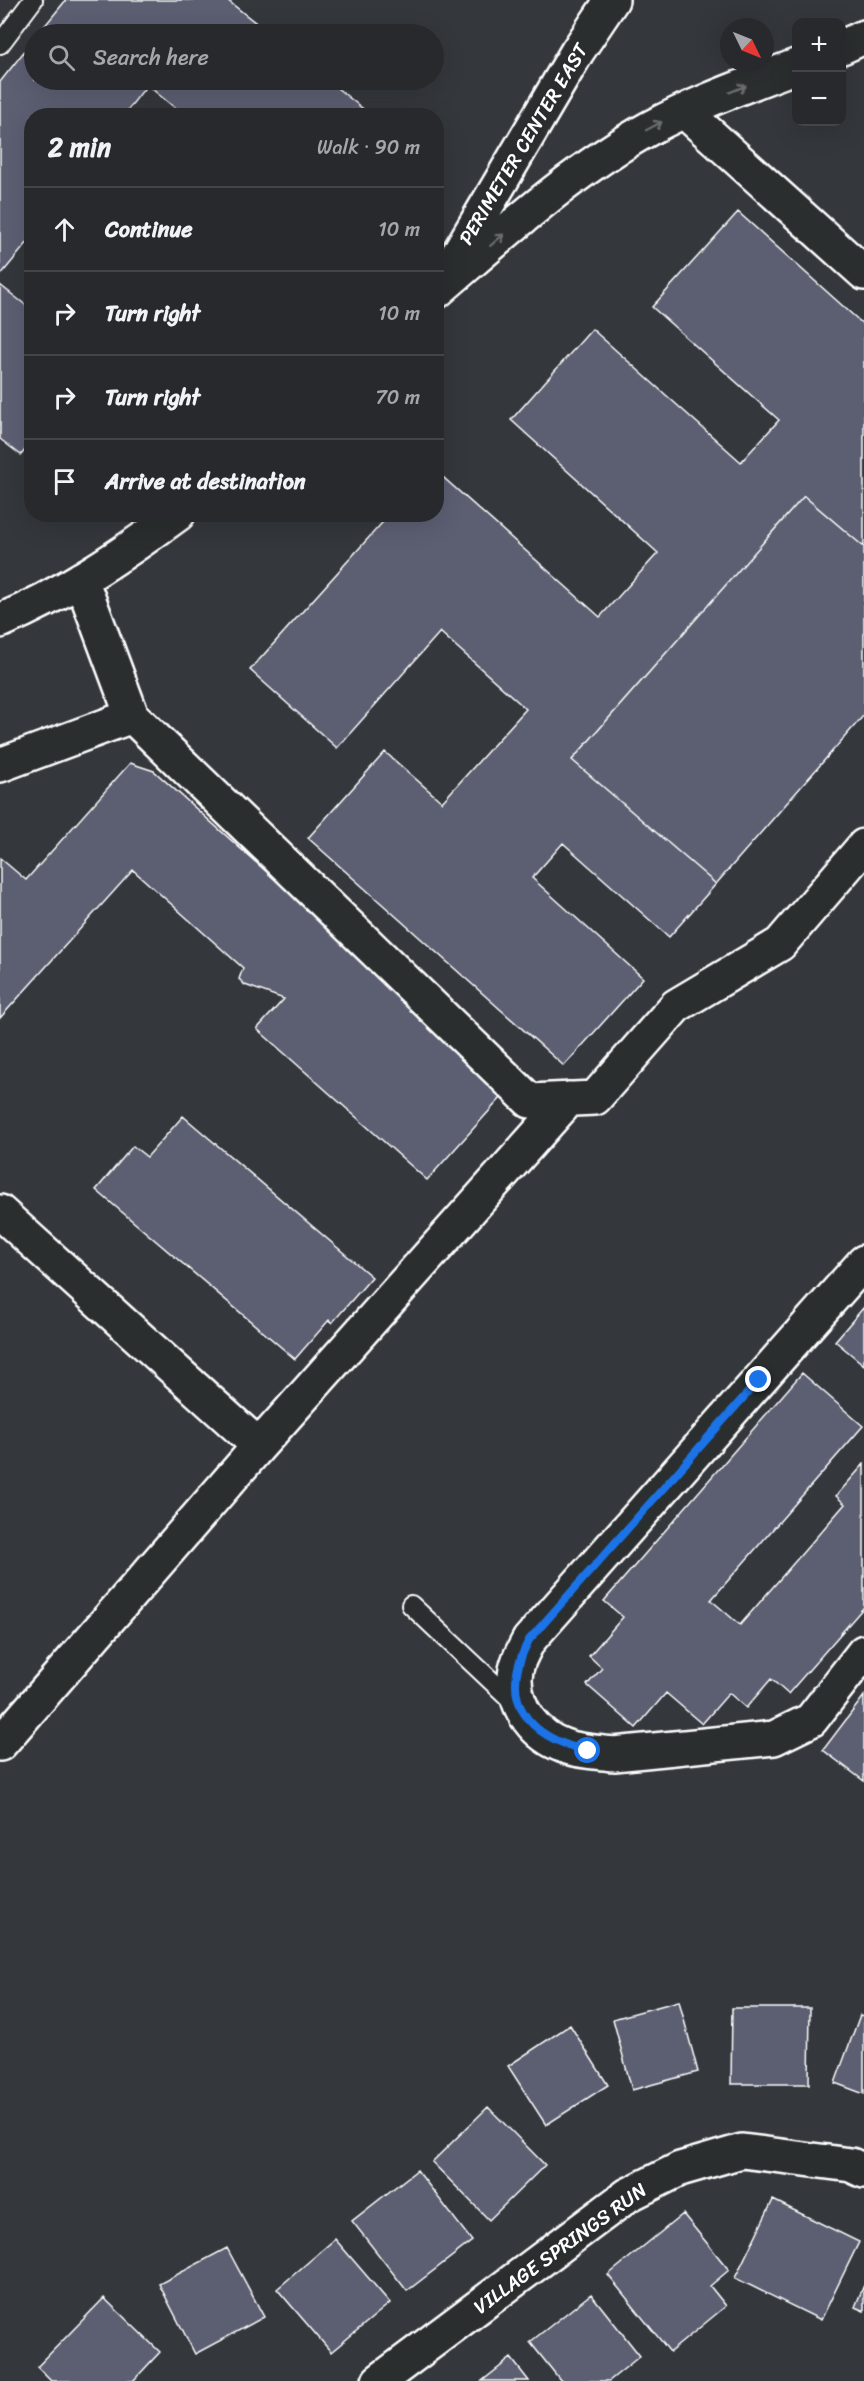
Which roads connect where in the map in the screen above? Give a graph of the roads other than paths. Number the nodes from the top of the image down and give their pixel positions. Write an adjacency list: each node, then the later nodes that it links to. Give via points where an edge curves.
1 (33, 0): 3 (lane)
2 (612, 0): 7 (street, PERIMETER CENTER EAST, via 577,52)
3 (0, 44)
4 (792, 68): 5 (street, PERIMETER CENTER EAST, one-way to 4)
5 (684, 111): 6 (street); 8 (street, PERIMETER CENTER EAST, one-way to 5, via 575,176 647,129)
6 (864, 273)
7 (444, 278)
8 (444, 284)
9 (167, 522): 10 (street)
10 (81, 579): 11 (street); 12 (street)
11 (0, 621)
12 (132, 716): 13 (street); 15 (street, via 530,1101)
13 (0, 765)
14 (864, 846): 15 (street, via 780,944 676,1006 595,1098)
15 (569, 1099): 18 (street)
16 (0, 1212): 18 (street)
17 (864, 1262): 21 (street, via 529,1640 515,1678)
18 (259, 1446): 22 (street)
19 (411, 1605): 21 (lane)
20 (864, 1652): 21 (street, via 811,1720 774,1738 614,1754 563,1746 531,1724)
21 (522, 1710)
22 (0, 1744)
23 (864, 2171): 24 (street, VILLAGE SPRINGS RUN, via 851,2165 742,2151 680,2169 628,2194)
24 (379, 2381)

